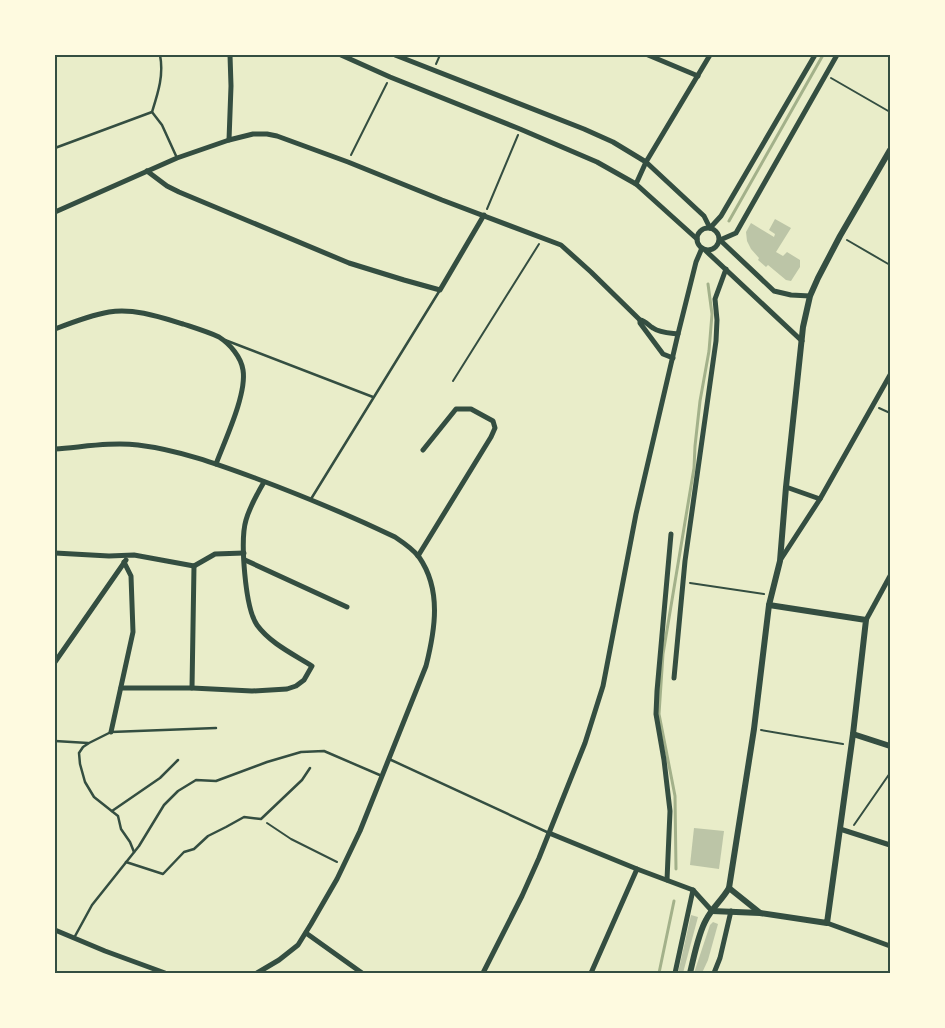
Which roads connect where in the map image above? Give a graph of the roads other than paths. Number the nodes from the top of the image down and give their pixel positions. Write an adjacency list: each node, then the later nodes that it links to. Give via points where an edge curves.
1 (160, 55): 10 (lane, via 160,88)
2 (230, 55): 11 (street)
3 (341, 55): 17 (street, via 597,162)
4 (395, 55): 15 (street, via 613,142)
5 (648, 55): 9 (street)
6 (710, 55): 9 (street)
7 (815, 55): 20 (street)
8 (837, 55): 22 (street, via 736,233)
9 (698, 76): 15 (street)
10 (152, 112): 12 (lane); 14 (lane, via 162,125)
11 (229, 140): 14 (street); 19 (street, via 260,133 277,136)
12 (55, 148)
13 (890, 150): 26 (street, via 840,236)
14 (177, 158): 16 (street)
15 (646, 162): 17 (street); 20 (street, via 704,216)
16 (147, 171): 18 (street); 25 (street, via 179,192 340,259)
17 (636, 184): 21 (street)
18 (55, 212)
19 (484, 215): 25 (street); 27 (street, via 561,246)
20 (710, 228): 21 (street, via 701,231); 22 (street, via 718,233)
21 (697, 239): 23 (street)
22 (720, 240): 23 (street, via 713,250); 26 (street, via 774,291)
23 (704, 250): 24 (street); 29 (street, via 696,262)
24 (726, 269): 31 (street); 58 (street, via 716,299 716,341)
25 (440, 290): 34 (lane)
26 (810, 296): 31 (street)
27 (640, 320): 29 (street, via 655,330); 32 (street, via 663,354)
28 (55, 329): 30 (street, via 88,317 131,311 157,316)
29 (678, 334): 32 (street)
30 (220, 338): 34 (lane); 37 (street, via 241,362 243,388)
31 (802, 341): 39 (street)
32 (673, 358): 73 (street, via 636,514 603,686)
33 (890, 375): 41 (street)
34 (374, 397): 40 (lane)
35 (55, 449): 37 (street, via 136,445)
36 (423, 450): 46 (street, via 456,409 471,409 493,421 495,428 491,437)
37 (216, 464): 38 (street)
38 (264, 482): 40 (street); 44 (street, via 246,522)
39 (786, 487): 41 (street); 48 (street)
40 (311, 499): 46 (street, via 396,537)
41 (820, 499): 48 (street)
42 (671, 534): 78 (street, via 656,714 670,811)
43 (55, 553): 45 (street)
44 (244, 553): 47 (street); 50 (street, via 215,554)
45 (129, 555): 49 (street); 50 (street)
46 (418, 556): 67 (street, via 431,582 435,614 432,639 426,666)
47 (244, 560): 55 (street); 60 (street, via 252,617 256,624 274,642 312,666 304,680 287,690)
48 (780, 561): 54 (street)
49 (124, 562): 57 (street); 59 (street, via 131,576 133,632)
50 (194, 566): 60 (street)
51 (890, 576): 52 (street)
52 (883, 589): 53 (street); 56 (street)
53 (890, 589)
54 (769, 605): 56 (street); 79 (street, via 754,729)
55 (347, 607)
56 (866, 620): 63 (street)
57 (55, 662)
58 (674, 678)
59 (121, 688): 60 (street); 62 (street)
60 (192, 688)
61 (216, 728): 62 (lane)
62 (112, 732): 65 (lane)
63 (852, 734): 66 (street); 72 (street)
64 (55, 741): 65 (lane)
65 (89, 743): 71 (lane, via 79,753 85,782 94,797)
66 (890, 746)
67 (389, 759): 70 (street); 73 (lane)
68 (178, 760): 71 (lane, via 160,778)
69 (310, 768): 76 (lane, via 302,780 261,819 244,817 208,836 194,849 184,852 163,874)
70 (382, 776): 75 (lane, via 324,751 301,752 216,781 196,780 164,805); 86 (street, via 360,831)
71 (112, 811): 75 (lane, via 118,816 121,829)
72 (840, 828): 74 (street); 84 (street)
73 (549, 833): 77 (street); 92 (street)
74 (890, 845)
75 (134, 852): 76 (lane)
76 (126, 862): 87 (lane, via 92,905)
77 (637, 869): 78 (street); 93 (street)
78 (667, 880): 80 (street)
79 (729, 888): 81 (street); 83 (street)
80 (693, 890): 81 (street); 94 (street)
81 (712, 911): 82 (street); 95 (street, via 704,924)
82 (731, 911): 83 (street); 96 (street)
83 (760, 913): 84 (street)
84 (828, 924): 88 (street)
85 (55, 930): 87 (street)
86 (306, 933): 90 (street, via 298,945); 91 (street)
87 (74, 938): 89 (street)
88 (890, 946)
89 (165, 973)
90 (257, 973)
91 (362, 973)
92 (483, 973)
93 (591, 973)
94 (675, 973)
95 (690, 973)
96 (714, 973)

